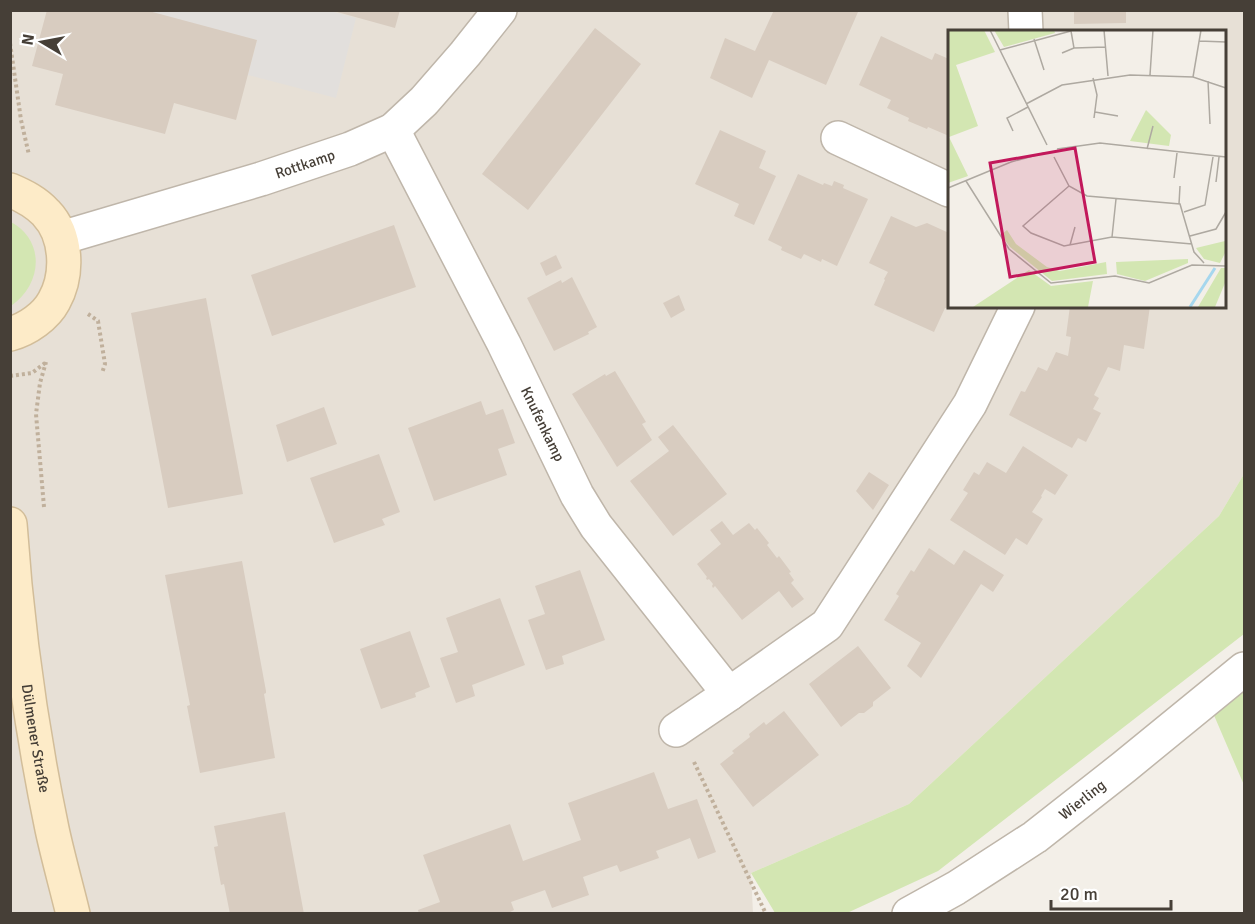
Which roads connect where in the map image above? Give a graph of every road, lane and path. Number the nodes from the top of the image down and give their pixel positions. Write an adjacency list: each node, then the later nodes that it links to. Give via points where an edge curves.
1 (500, 10): 5 (street, Rottkamp, via 424,101)
2 (1025, 10): 3 (street)
3 (1026, 30)
4 (10, 43): 7 (path)
5 (393, 130): 10 (street, Rottkamp, via 261,179); 19 (street, Knufenkamp, via 577,495 596,526)
6 (838, 138): 9 (street)
7 (29, 155)
8 (10, 190): 10 (main road, via 29,198 47,213)
9 (948, 190)
10 (61, 238): 13 (main road, via 63,280 54,302 39,319)
11 (1017, 308): 19 (street, via 970,404 827,625)
12 (88, 314): 14 (path, via 98,321 105,364)
13 (10, 334)
14 (102, 373)
15 (10, 376): 16 (path, via 32,373 46,362 36,414)
16 (44, 507)
17 (10, 524): 21 (main road, Dülmener Straße, via 30,705 52,829)
18 (1245, 669): 23 (street, Wierling, via 1035,837)
19 (729, 694): 20 (street)
20 (676, 730): 22 (path)
21 (73, 914)
22 (766, 914)
23 (909, 914)

